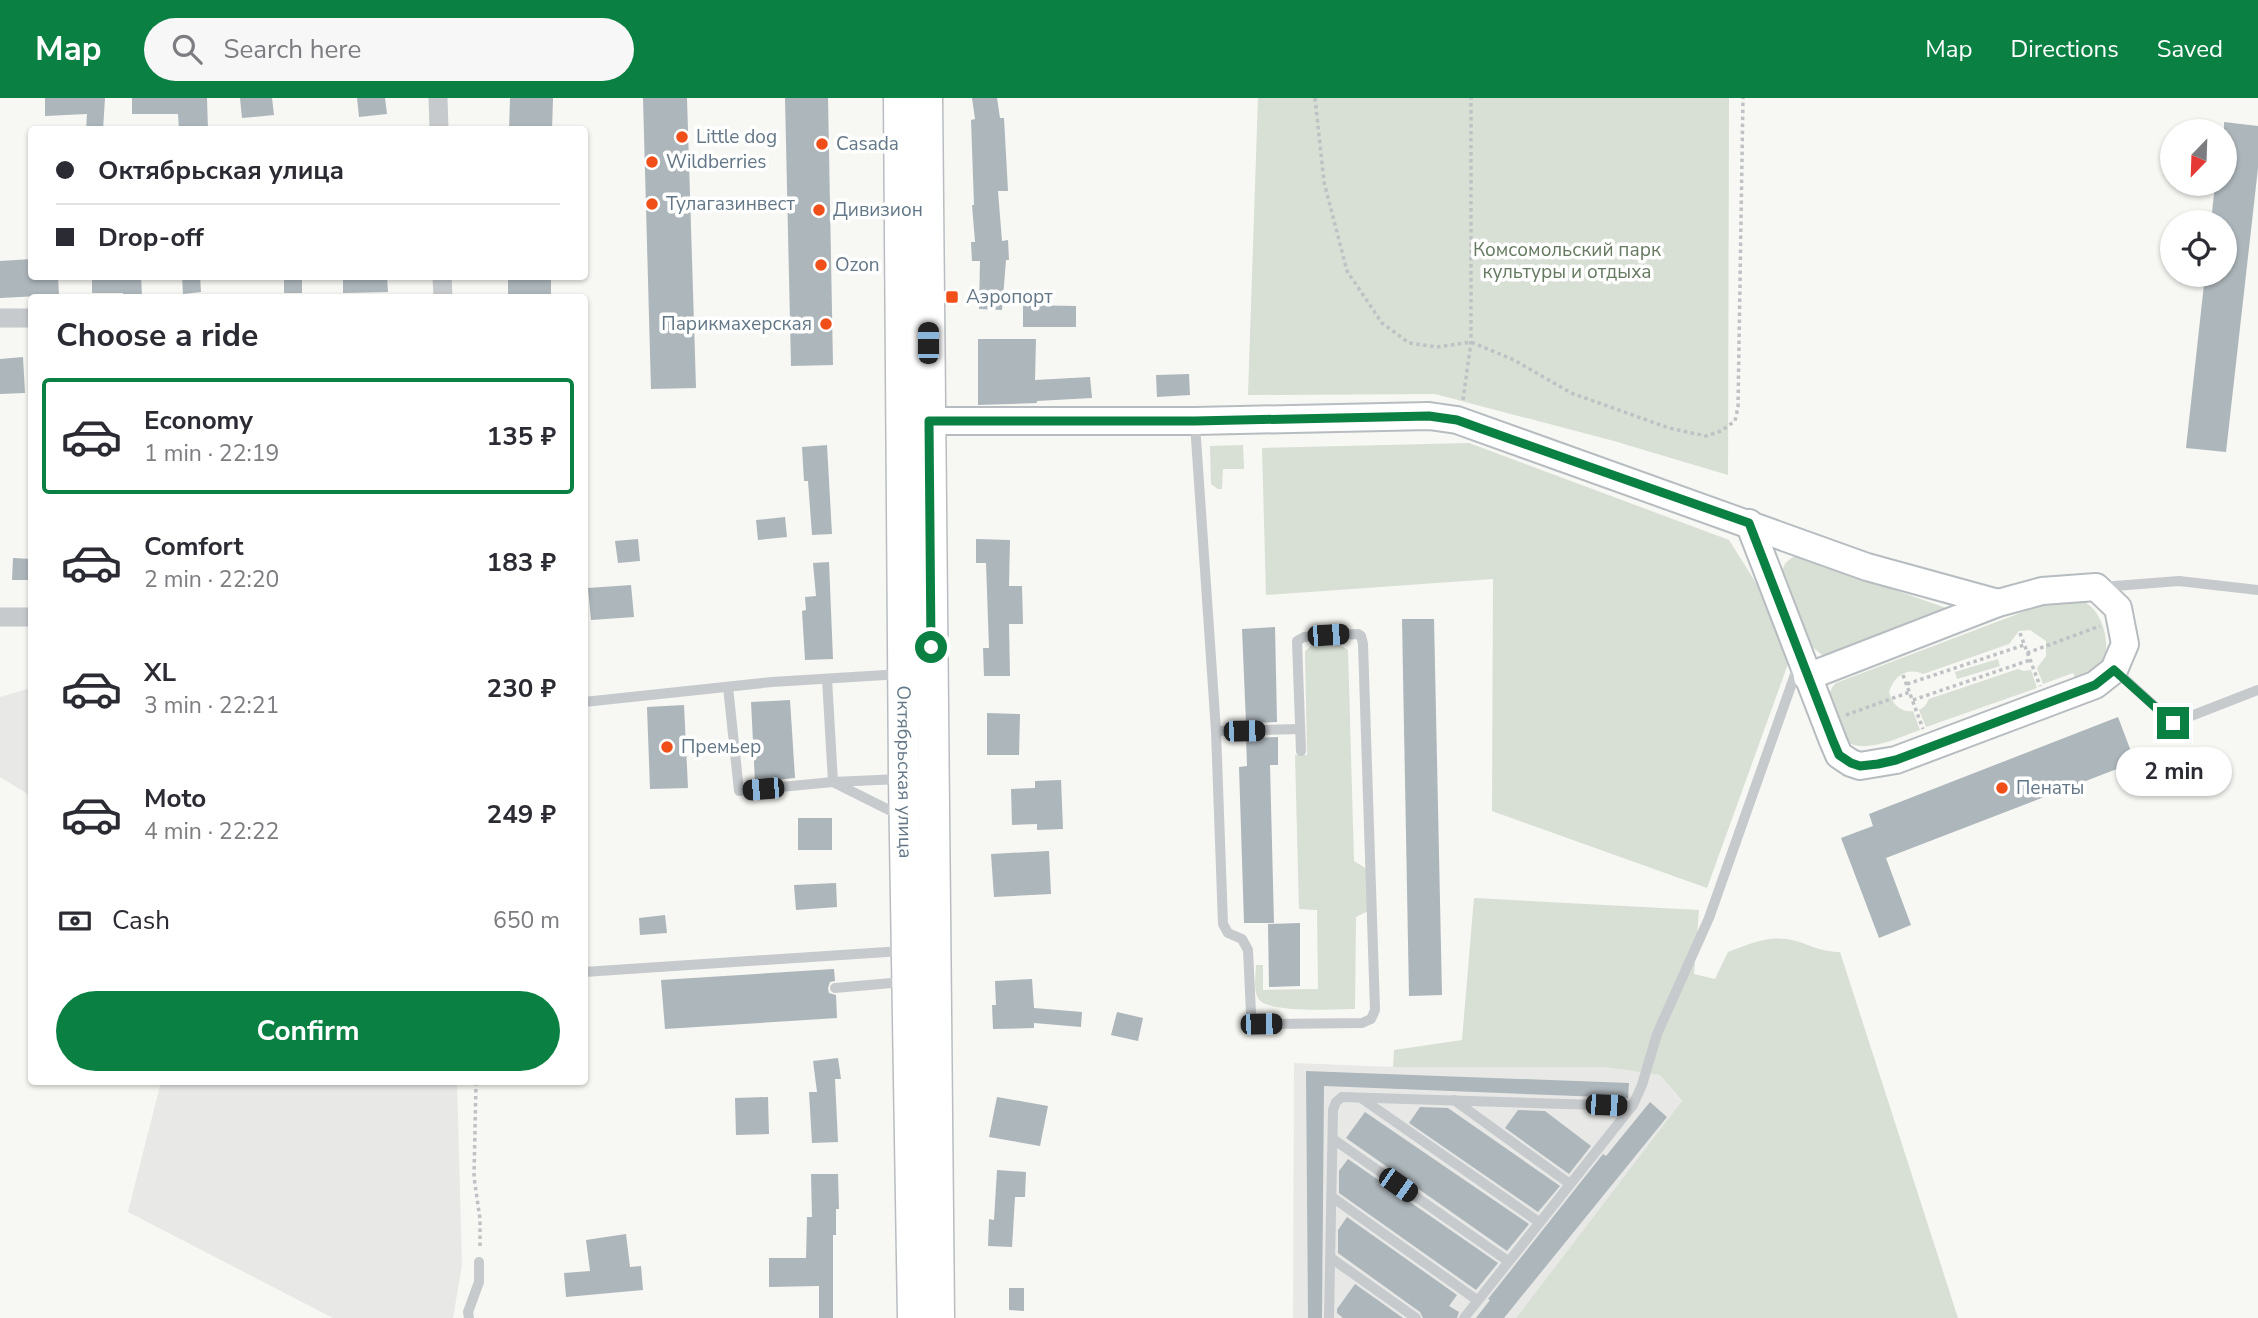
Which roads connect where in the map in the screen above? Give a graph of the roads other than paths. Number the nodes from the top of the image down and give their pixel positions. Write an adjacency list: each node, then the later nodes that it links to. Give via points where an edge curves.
1 (438, 98): 4 (street)
2 (899, 98): 7 (main road, Октябрьская улица)
3 (927, 98): 7 (main road, Октябрьская улица)
4 (439, 126)
5 (0, 318): 6 (street)
6 (28, 318)
7 (915, 421): 8 (street); 17 (main road, Октябрьская улица); 45 (main road, Октябрьская улица)
8 (1195, 421): 9 (street, via 1429,416 1457,420); 23 (lane)
9 (1749, 523): 12 (street, via 1908,580); 15 (street)
10 (2096, 587): 11 (lane, via 2179,581); 12 (street, via 2042,591); 16 (street, via 2121,615 2125,645)
11 (2258, 590)
12 (1998, 603): 15 (street)
13 (0, 617): 14 (street)
14 (28, 617)
15 (1804, 668): 16 (street, via 1839,755 1860,766 1896,760 2095,685); 34 (lane)
16 (2114, 670): 20 (lane, via 2173,723)
17 (904, 674): 18 (lane); 25 (main road, Октябрьская улица)
18 (827, 679): 19 (lane); 26 (lane)
19 (727, 687): 21 (lane); 26 (lane, via 739,791)
20 (2258, 690)
21 (588, 702)
22 (1299, 729): 23 (lane); 23 (lane, via 1297,640 1358,634 1363,644 1375,1010 1371,1019 1362,1023 1261,1024 1252,1017 1248,950 1223,924); 24 (lane)
23 (1216, 731)
24 (1301, 751)
25 (904, 779): 26 (lane); 27 (main road, Октябрьская улица)
26 (832, 782): 27 (lane)
27 (904, 818): 28 (main road, Октябрьская улица)
28 (906, 951): 29 (lane); 30 (main road, Октябрьская улица)
29 (588, 972)
30 (907, 982): 31 (lane); 44 (main road, Октябрьская улица)
31 (835, 988)
32 (1360, 1097): 33 (lane); 35 (lane, via 1342,1097 1336,1102); 38 (lane)
33 (1454, 1100): 34 (lane); 36 (lane)
34 (1632, 1106): 36 (lane)
35 (1333, 1139): 37 (lane); 40 (lane)
36 (1570, 1184): 38 (lane)
37 (1332, 1197): 39 (lane); 42 (lane)
38 (1539, 1222): 40 (lane)
39 (1331, 1258): 46 (lane); 47 (lane)
40 (1508, 1261): 42 (lane)
41 (479, 1262): 43 (lane, via 479,1282)
42 (1477, 1300): 48 (lane)
43 (469, 1318)
44 (913, 1318)
45 (939, 1318)
46 (1329, 1318)
47 (1416, 1318)
48 (1464, 1318)

